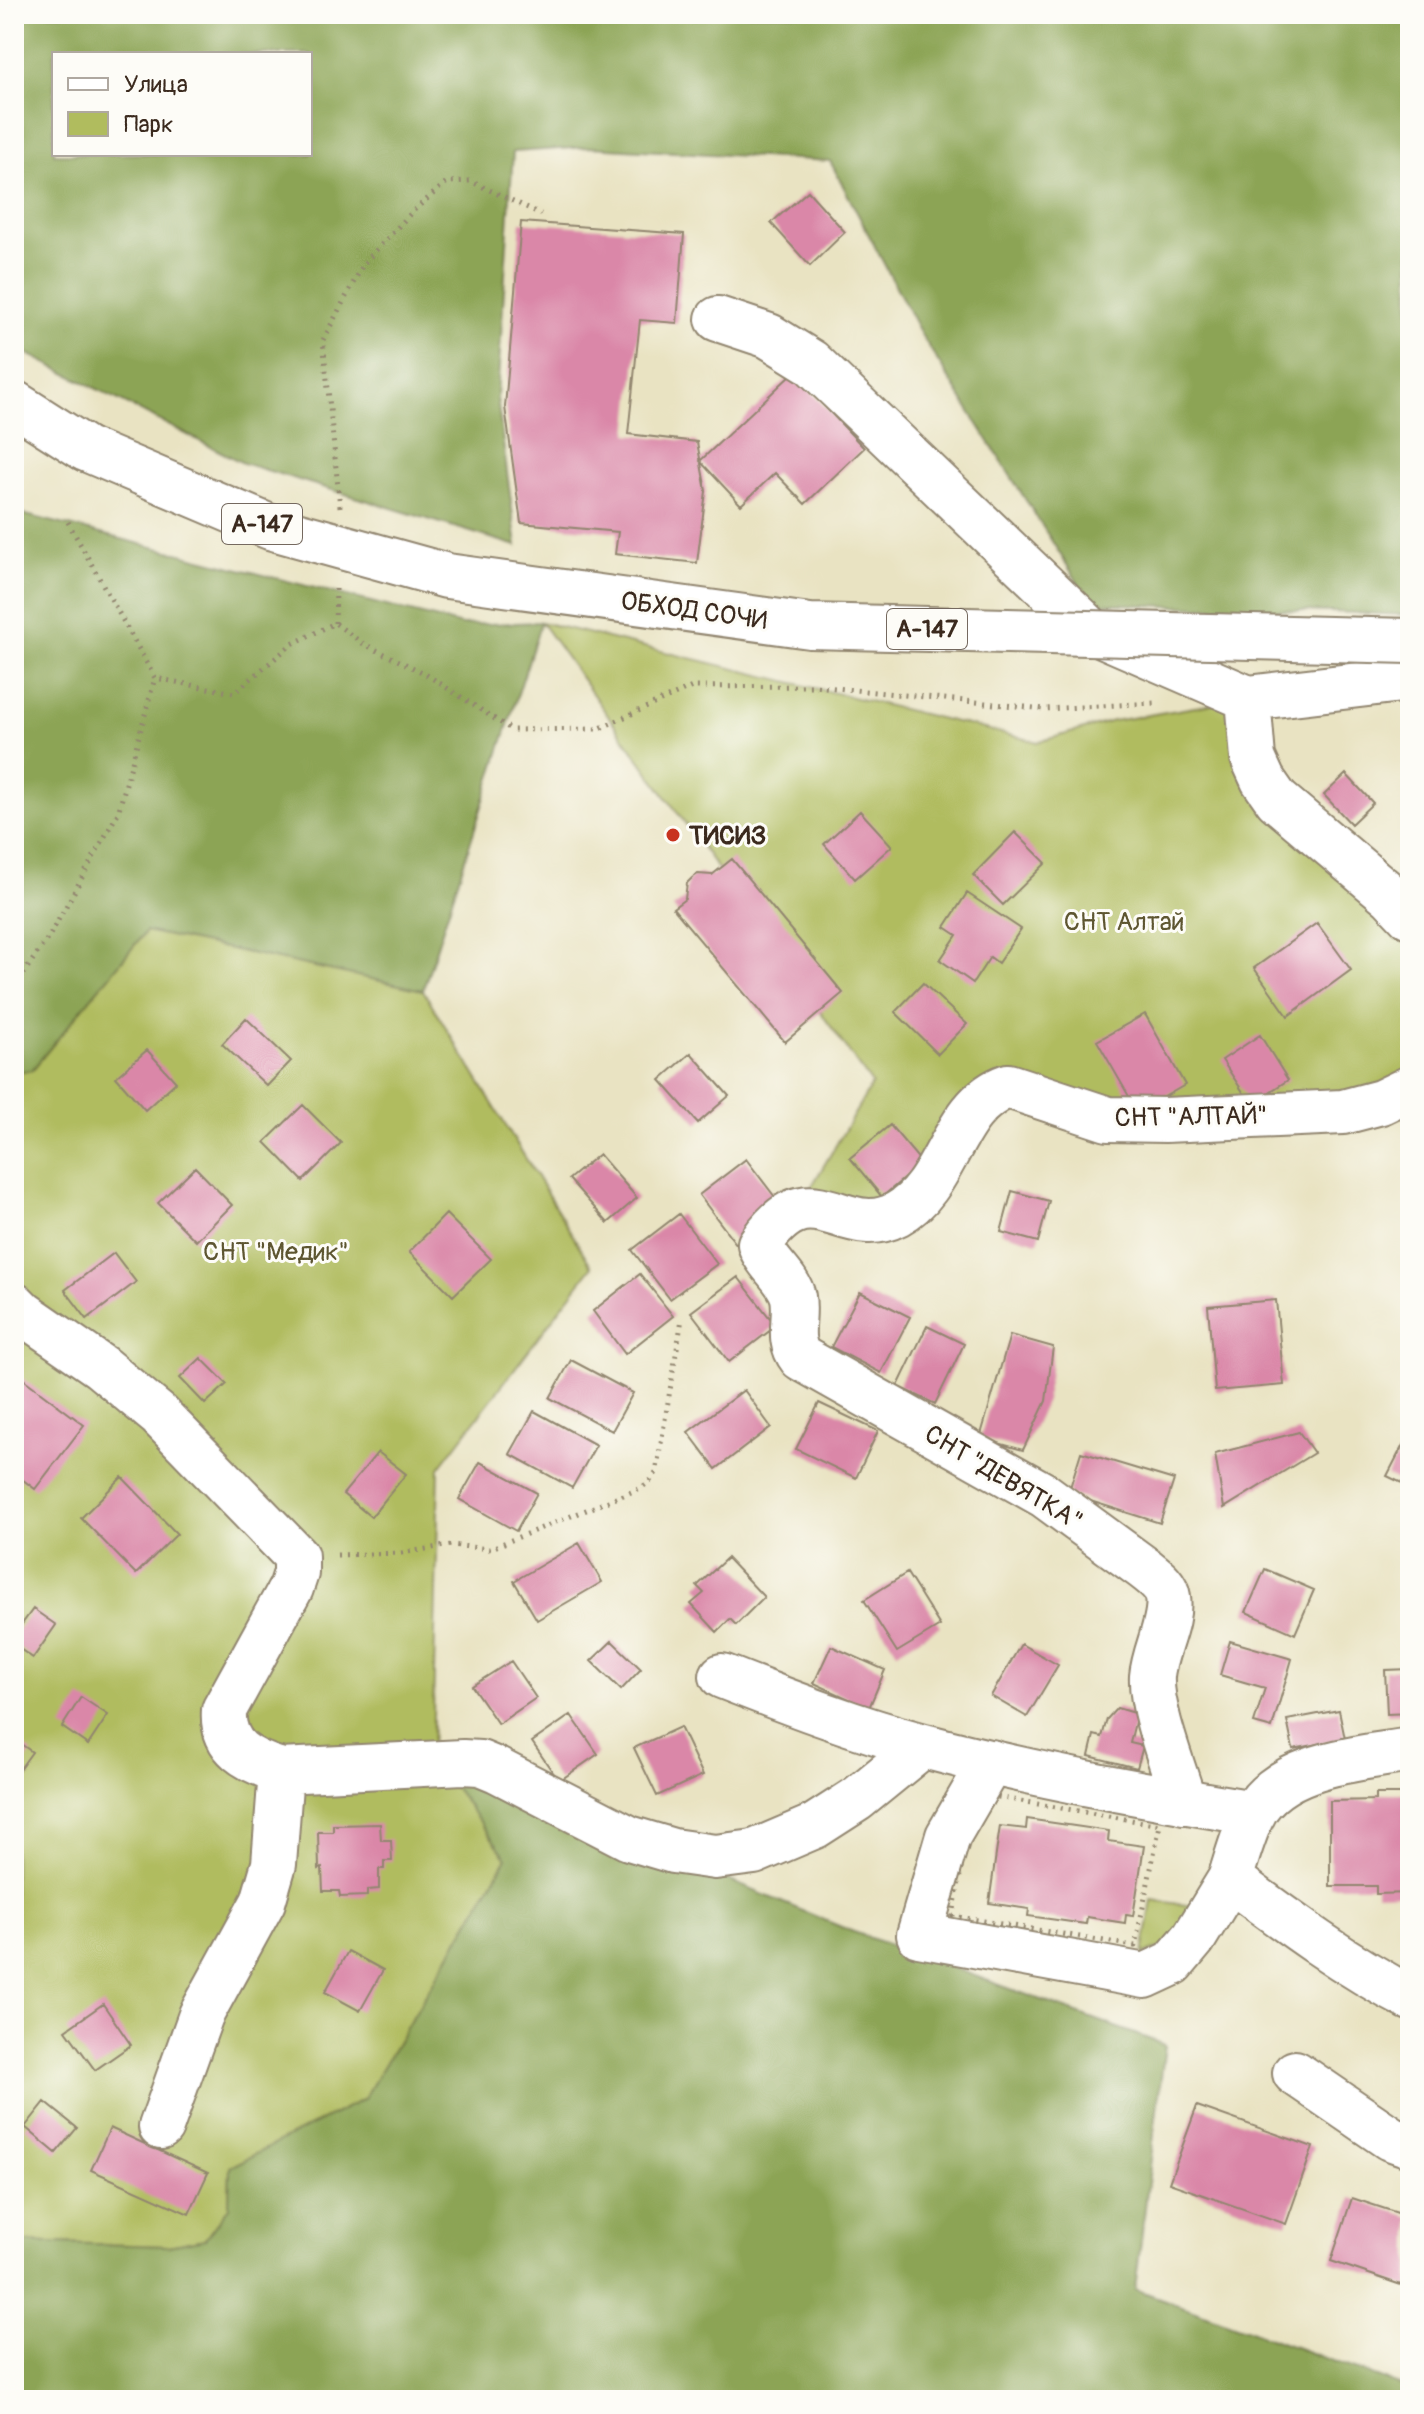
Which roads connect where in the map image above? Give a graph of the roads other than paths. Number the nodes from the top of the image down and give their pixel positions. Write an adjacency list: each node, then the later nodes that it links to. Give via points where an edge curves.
1 (718, 319): 5 (main road, via 769,336 811,362 1091,630)
2 (14, 403): 3 (main road, ОБХОД СОЧИ / А-147, bridge, via 86,449 270,527 447,576 810,626)
3 (1410, 641)
4 (1410, 679): 5 (main road)
5 (1248, 698): 6 (main road, via 1253,758 1277,800)
6 (1410, 916)
7 (1410, 1088): 8 (main road, СНТ "АЛТАЙ", via 1343,1112 1165,1120 1108,1119 1008,1086 996,1090 965,1121 932,1181 897,1214 866,1221)
8 (799, 1208): 15 (main road, СНТ "ДЕВЯТКА", via 760,1244 792,1292 792,1341 801,1358 1044,1495 1166,1589 1169,1599 1152,1678)
9 (14, 1304): 13 (main road, via 159,1415 296,1556 291,1588 224,1710 230,1742 260,1765)
10 (722, 1676): 11 (main road)
11 (922, 1746): 13 (main road, via 815,1826 754,1852 715,1857 629,1838 480,1763); 14 (main road)
12 (1410, 1750): 16 (main road, via 1313,1768 1266,1796)
13 (281, 1771): 20 (main road, via 274,1864 263,1902 201,2015)
14 (982, 1778): 15 (main road, via 1057,1778); 17 (main road, via 948,1836 919,1935 1145,1976 1173,1963)
15 (1184, 1802): 16 (main road)
16 (1254, 1813): 17 (main road)
17 (1230, 1879): 18 (main road, via 1328,1949)
18 (1410, 1998)
19 (1295, 2073): 21 (main road, via 1390,2138)
20 (161, 2127)
21 (1410, 2145)

